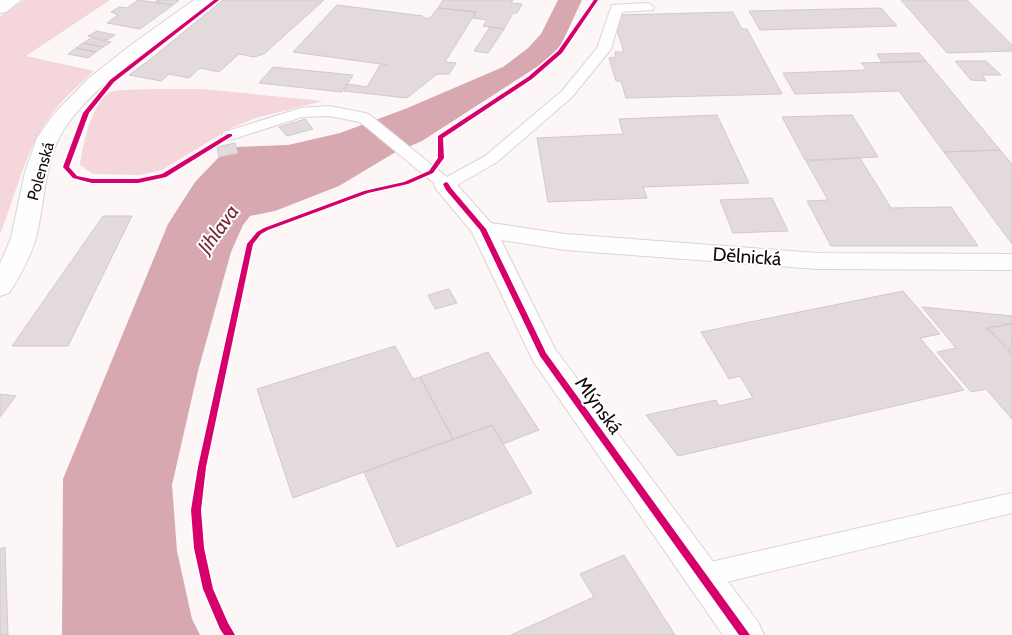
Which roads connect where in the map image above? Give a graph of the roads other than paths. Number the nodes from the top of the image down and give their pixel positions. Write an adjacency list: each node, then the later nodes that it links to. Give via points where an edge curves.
1 (12, 0): 4 (street)
2 (205, 0): 9 (street, Polenská, via 71,106 48,138 25,234)
3 (648, 7): 6 (lane, via 617,8 604,50 567,94 491,159)
4 (0, 8)
5 (230, 135): 6 (lane, via 301,113 329,111 365,118)
6 (446, 184): 7 (street, Mlýnská)
7 (484, 229): 8 (street, Dělnická, via 564,242 817,261); 11 (street, Mlýnská, via 543,354)
8 (1012, 262)
9 (3, 278)
10 (1012, 503): 11 (lane)
11 (702, 576): 12 (street, Mlýnská)
12 (745, 635)

